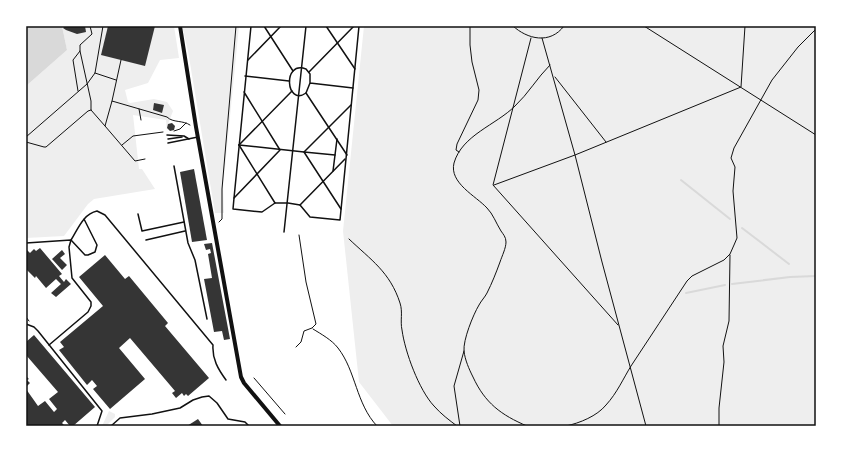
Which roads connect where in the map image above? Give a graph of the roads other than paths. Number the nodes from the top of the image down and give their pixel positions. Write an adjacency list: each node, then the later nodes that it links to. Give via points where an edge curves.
1 (180, 26): 29 (main road)
2 (251, 26): 11 (lane)
3 (264, 26): 9 (lane)
4 (281, 26): 9 (lane)
5 (306, 26): 12 (lane)
6 (326, 26): 10 (lane)
7 (354, 26): 10 (lane)
8 (359, 26): 13 (lane)
9 (271, 37): 11 (lane); 14 (lane)
10 (337, 42): 13 (lane); 15 (lane)
11 (247, 61): 16 (lane)
12 (302, 67): 14 (lane); 15 (lane); 23 (lane)
13 (355, 70): 19 (lane)
14 (293, 71): 17 (lane)
15 (309, 72): 18 (lane)
16 (245, 76): 17 (lane); 21 (lane)
17 (289, 81): 20 (lane)
18 (310, 83): 19 (lane); 22 (lane)
19 (354, 88): 24 (lane)
20 (292, 91): 23 (lane); 25 (lane)
21 (244, 92): 25 (lane); 34 (lane)
22 (306, 93): 23 (lane); 26 (lane)
23 (299, 96): 36 (lane)
24 (351, 105): 26 (lane); 39 (lane)
25 (262, 121): 34 (lane); 35 (lane)
26 (329, 127): 32 (lane); 37 (lane)
27 (167, 135): 28 (lane)
28 (184, 136): 30 (lane); 31 (lane)
29 (198, 137): 31 (lane); 64 (main road, via 242,377 244,383)
30 (168, 139)
31 (189, 139): 33 (lane)
32 (337, 139): 38 (lane); 39 (lane)
33 (168, 143)
34 (239, 145): 35 (lane); 42 (lane); 44 (lane)
35 (280, 150): 36 (lane); 42 (lane)
36 (293, 151): 37 (lane); 46 (lane)
37 (304, 152): 38 (lane); 43 (lane)
38 (335, 155): 41 (lane)
39 (347, 156): 41 (lane); 48 (lane)
40 (174, 166): 51 (lane)
41 (333, 171): 43 (lane)
42 (257, 174): 44 (lane); 45 (lane)
43 (323, 181): 47 (lane); 48 (lane)
44 (234, 198): 45 (lane, via 233,209 262,212)
45 (275, 203): 46 (lane)
46 (288, 203): 47 (lane); 53 (lane)
47 (300, 205): 48 (lane, via 310,217 340,220)
48 (341, 209)
49 (138, 214): 51 (lane, via 142,230)
50 (84, 219): 54 (lane); 54 (lane, via 97,245 95,252 85,255); 60 (lane, via 91,212 97,211 105,215 213,345 212,354 218,370)
51 (184, 222): 52 (lane)
52 (185, 231): 55 (lane); 57 (lane, via 195,260)
53 (284, 232)
54 (71, 240): 56 (lane); 59 (lane, via 69,247 72,278 89,299 91,306 88,312)
55 (146, 240)
56 (26, 243)
57 (207, 319)
58 (26, 324): 59 (lane, via 34,327)
59 (49, 345): 61 (lane, via 102,411)
60 (226, 380)
61 (97, 426)
62 (111, 426): 63 (lane, via 120,418 180,408 193,400 209,396 228,419 245,422)
63 (249, 426)
64 (280, 426)

